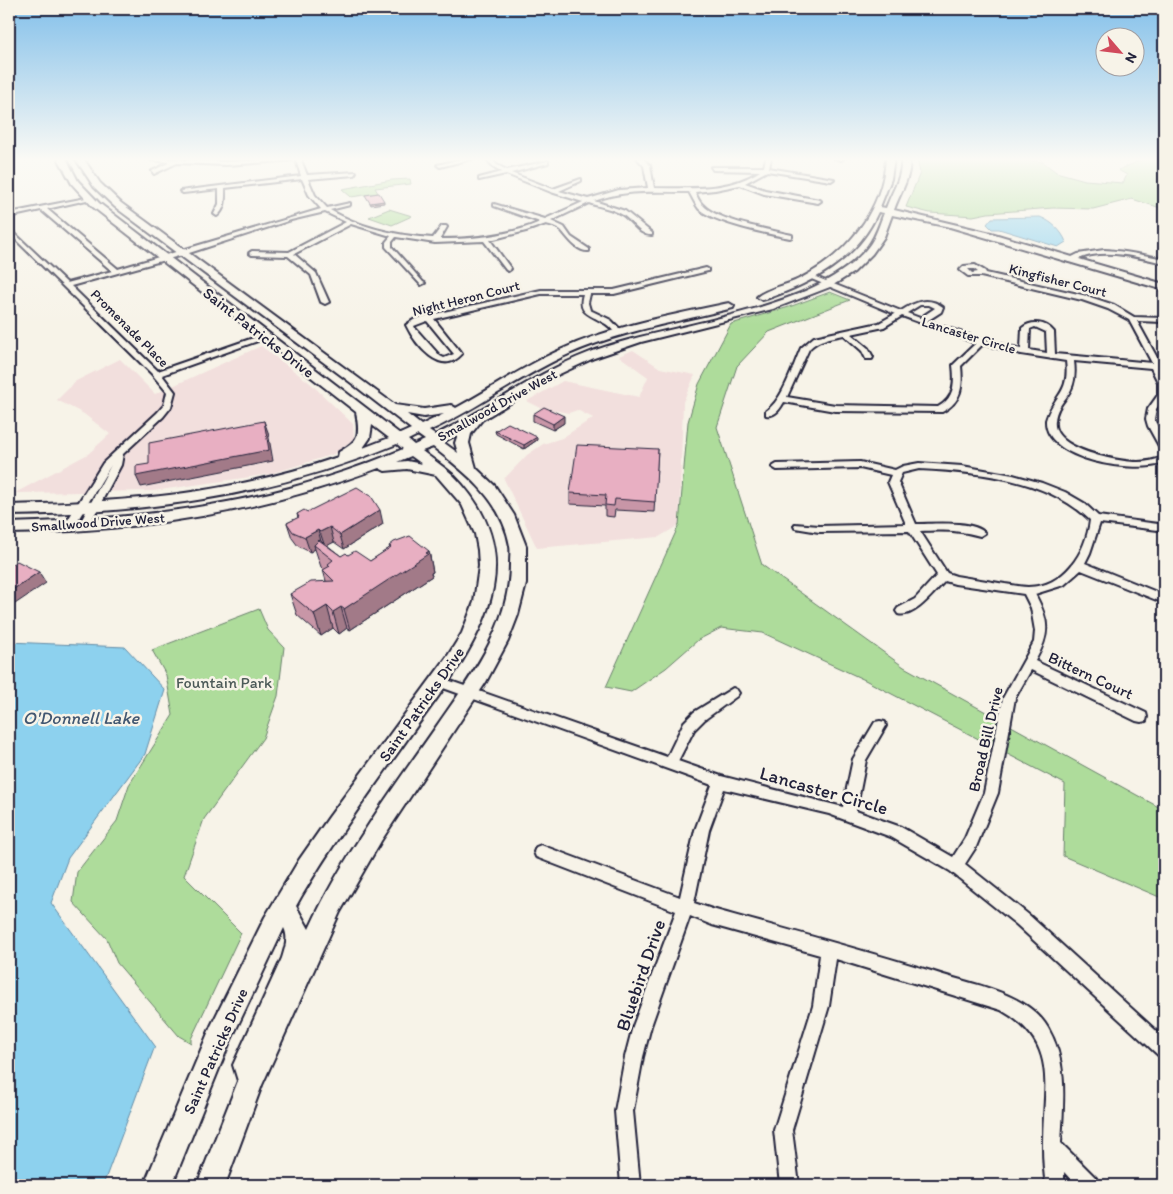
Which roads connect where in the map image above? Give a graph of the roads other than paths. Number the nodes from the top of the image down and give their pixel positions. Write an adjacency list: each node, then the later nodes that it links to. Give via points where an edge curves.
1 (49, 214): 31 (street)
2 (109, 214): 26 (main road, Saint Patricks Drive)
3 (132, 214): 23 (main road, Saint Patricks Drive)
4 (313, 214): 23 (street)
5 (333, 214): 14 (street)
6 (523, 214): 13 (street)
7 (561, 214): 13 (street)
8 (625, 214): 17 (street)
9 (714, 214): 19 (street)
10 (873, 214): 33 (main road, Smallwood Drive West, via 852,246)
11 (887, 214): 35 (main road, Smallwood Drive West, via 885,226 869,252 845,274)
12 (902, 214): 27 (main road, via 946,222)
13 (545, 221): 20 (street, via 518,232); 22 (street, via 559,226 568,238)
14 (351, 222): 18 (street); 25 (street)
15 (444, 227): 21 (street)
16 (9, 230): 36 (street, Promenade Place)
17 (650, 234)
18 (396, 235): 21 (street); 34 (street, via 389,247)
19 (790, 236)
20 (486, 239): 21 (street); 29 (street)
21 (434, 241)
22 (587, 250)
23 (184, 253): 26 (street); 61 (main road, Saint Patricks Drive)
24 (252, 253): 25 (street)
25 (290, 254): 40 (street, via 314,274)
26 (164, 258): 31 (street); 49 (main road, Saint Patricks Drive)
27 (1069, 260): 28 (street, via 1086,253 1109,251); 37 (main road)
28 (1164, 261)
29 (508, 269)
30 (706, 270): 38 (street, Night Heron Court, via 622,290)
31 (116, 272): 36 (street)
32 (981, 274): 43 (street, Kingfisher Court, via 1087,299 1115,308)
33 (811, 277): 35 (street, Lancaster Circle); 39 (main road, Smallwood Drive West)
34 (421, 283)
35 (828, 284): 41 (street, Lancaster Circle); 48 (main road, Smallwood Drive West, via 766,307)
36 (68, 285): 58 (street, Promenade Place)
37 (1164, 287)
38 (587, 293): 42 (street, Night Heron Court, via 541,292); 46 (street, via 584,303 587,311)
39 (771, 294): 46 (main road, Smallwood Drive West); 48 (main road, via 737,307 663,326)
40 (325, 302)
41 (901, 313): 45 (street, Lancaster Circle); 45 (street, via 922,302 939,308); 47 (street, via 876,327)
42 (430, 318): 42 (street, Night Heron Court, via 457,352 456,357 444,361 439,359 409,326)
43 (1132, 319): 44 (street); 56 (street)
44 (1163, 320)
45 (921, 321): 50 (street, Lancaster Circle)
46 (620, 332): 57 (main road, Smallwood Drive West, via 582,345)
47 (847, 334): 54 (street); 59 (street, via 810,343 805,348)
48 (650, 336): 51 (main road, Smallwood Drive West)
49 (265, 337): 58 (street); 62 (main road, Saint Patricks Drive)
50 (981, 342): 52 (street, Lancaster Circle); 59 (street, via 957,365 959,385 949,405 939,410 835,408)
51 (613, 348): 57 (main road, via 593,345); 64 (main road, Smallwood Drive West, via 571,364)
52 (1025, 352): 53 (street, Lancaster Circle); 53 (street, via 1026,328 1036,325 1050,332)
53 (1051, 356): 55 (street, Lancaster Circle)
54 (869, 357)
55 (1070, 358): 56 (street, Lancaster Circle); 69 (street, via 1071,384 1050,422 1051,430 1062,444 1129,465 1154,465)
56 (1160, 366): 68 (street, via 1164,387 1150,418)
57 (533, 369): 60 (main road, Smallwood Drive West)
58 (157, 374): 76 (street, Promenade Place, via 171,392 168,405 120,452 116,465)
59 (782, 399): 63 (street)
60 (477, 401): 61 (main road, via 442,412 411,412); 65 (main road, Smallwood Drive West)
61 (389, 406): 65 (main road, Saint Patricks Drive)
62 (362, 413): 67 (main road, Saint Patricks Drive); 70 (main road, via 368,428 364,438 352,450)
63 (768, 413)
64 (483, 415): 66 (main road, Smallwood Drive West); 73 (main road, via 468,428 462,441 463,453)
65 (420, 429): 66 (main road, Saint Patricks Drive); 67 (main road, Smallwood Drive West)
66 (435, 440): 67 (main road, Smallwood Drive West); 73 (main road, Saint Patricks Drive)
67 (405, 445): 70 (main road, Smallwood Drive West); 72 (main road, Smallwood Drive West); 75 (main road, Saint Patricks Drive)
68 (1164, 446)
69 (1164, 460)
70 (324, 466): 76 (main road, Smallwood Drive West, via 262,484 197,497)
71 (778, 466): 74 (street, via 866,466)
72 (362, 469): 75 (main road, via 407,465); 79 (main road, Smallwood Drive West, via 241,504 161,518)
73 (471, 470): 92 (main road, Saint Patricks Drive, via 490,490 507,516 518,546 519,571 510,616 490,659)
74 (896, 473): 78 (street, via 907,467 926,466 1004,477 1066,496 1082,505); 81 (street, via 893,482)
75 (446, 476): 91 (main road, Saint Patricks Drive, via 479,521 486,545 488,570 481,605 467,639)
76 (86, 508): 77 (main road, Smallwood Drive West); 79 (street, Promenade Place); 79 (street, Promenade Place)
77 (9, 510)
78 (1095, 519): 82 (street); 85 (street)
79 (76, 525): 83 (main road, Smallwood Drive West)
80 (799, 526): 81 (street, via 819,529)
81 (912, 527): 84 (street, via 960,527); 86 (street)
82 (1158, 527)
83 (9, 528)
84 (980, 533)
85 (1079, 565): 87 (street, via 1072,575 1063,580); 88 (street)
86 (942, 576): 87 (street); 89 (street, via 919,602)
87 (1028, 591): 90 (street, Broad Bill Drive, via 1037,608 1041,631 1040,642)
88 (1164, 599)
89 (902, 611)
90 (1028, 663): 94 (street, Bittern Court); 100 (street, Broad Bill Drive, via 1009,698 989,800 971,842)
91 (439, 682): 92 (street, Lancaster Circle); 101 (main road, Saint Patricks Drive, via 338,820)
92 (469, 693): 96 (street, Lancaster Circle); 105 (main road, Saint Patricks Drive, via 374,834 332,904)
93 (733, 693): 96 (street, via 689,726)
94 (1141, 717)
95 (880, 726): 98 (street, via 860,759)
96 (670, 764): 97 (street, Lancaster Circle)
97 (721, 782): 98 (street, Lancaster Circle); 102 (street, Bluebird Drive, via 702,830)
98 (848, 814): 100 (street, Lancaster Circle, via 896,832)
99 (541, 852): 102 (street)
100 (955, 866): 104 (street, Lancaster Circle, via 1023,920)
101 (284, 906): 105 (main road, via 298,931 298,941 293,960 246,1065); 107 (main road, Saint Patricks Drive, via 236,1002)
102 (684, 908): 103 (street); 109 (street, Bluebird Drive, via 642,1026 634,1058 624,1111)
103 (829, 949): 106 (street, via 1005,1003 1031,1020 1045,1038 1055,1072); 110 (street, via 820,1006 783,1130)
104 (1164, 1049)
105 (251, 1081): 108 (main road, Saint Patricks Drive)
106 (1052, 1147): 111 (street); 112 (street)
107 (158, 1185)
108 (211, 1185)
109 (630, 1185)
110 (789, 1185)
111 (1055, 1185)
112 (1090, 1185)

